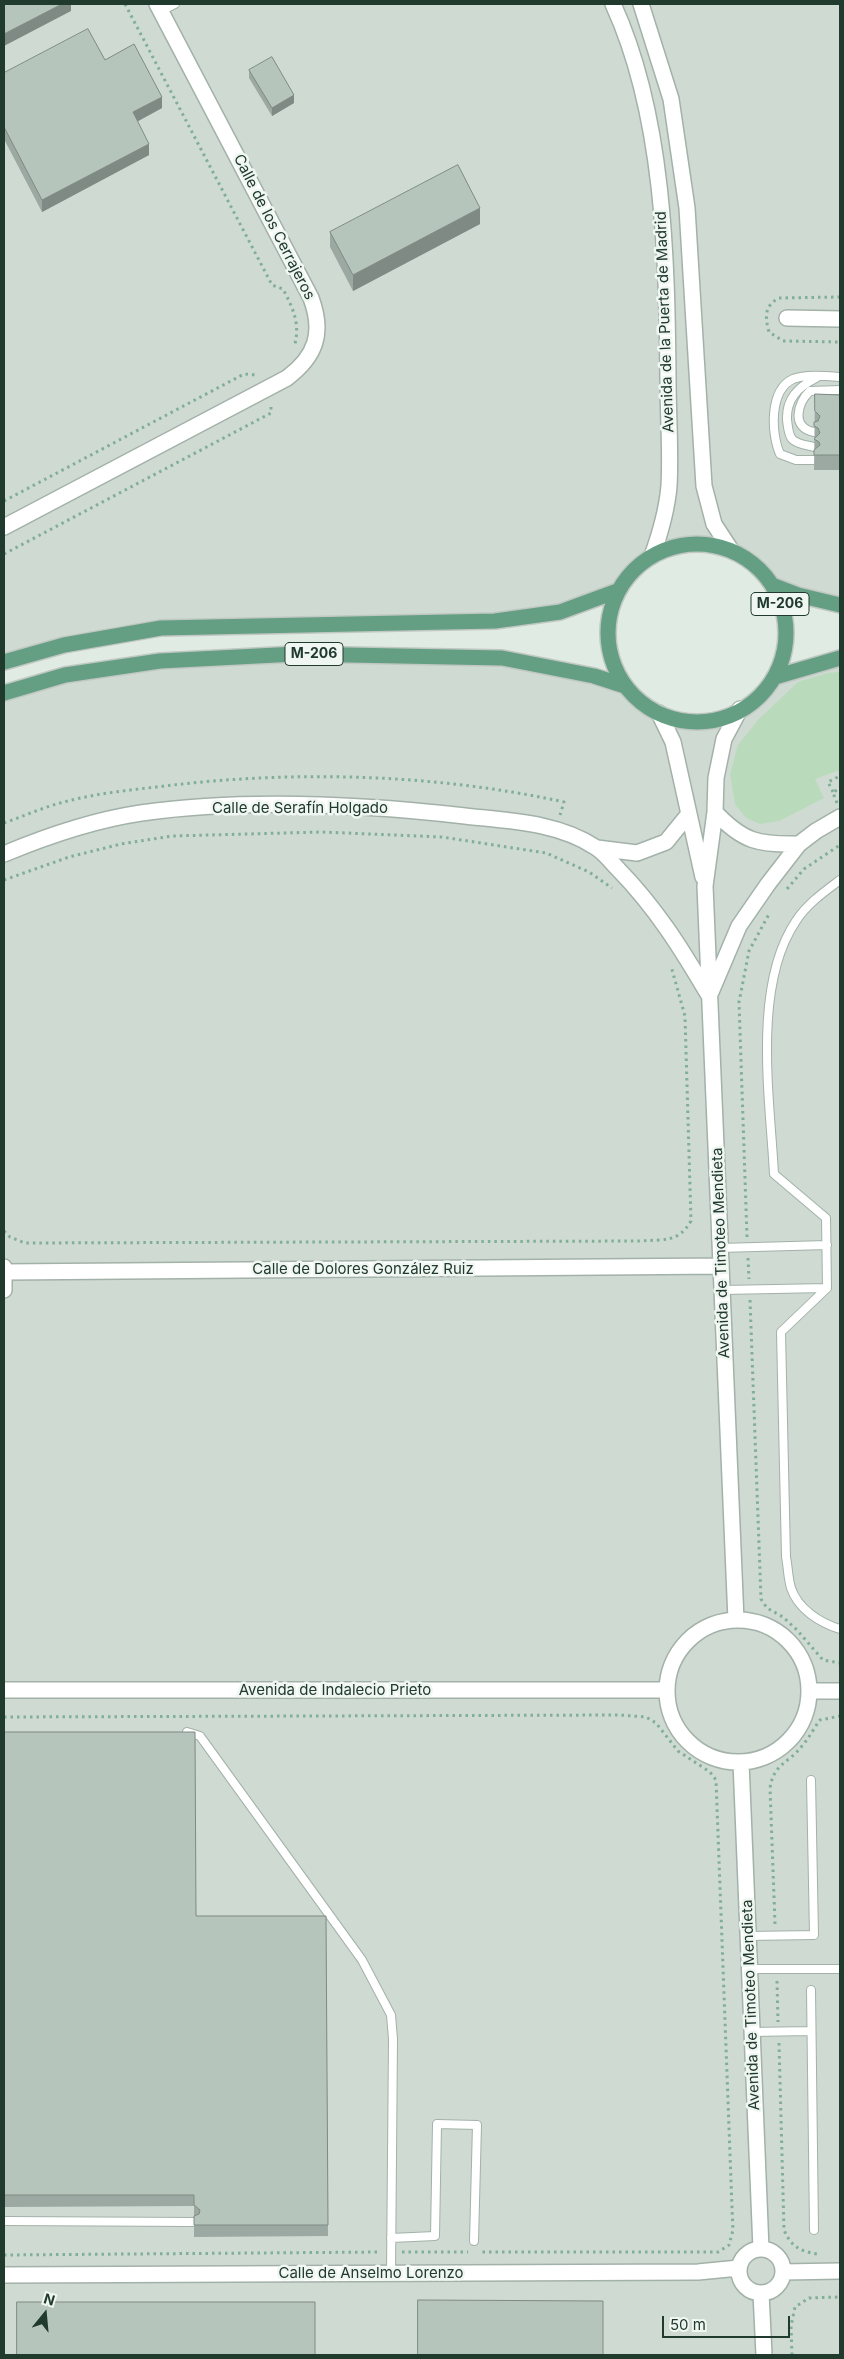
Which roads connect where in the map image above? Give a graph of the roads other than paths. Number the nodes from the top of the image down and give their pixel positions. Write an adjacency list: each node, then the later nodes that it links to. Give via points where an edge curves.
1 (176, 4): 4 (lane)
2 (613, 4): 15 (street, Avenida de la Puerta de Madrid, via 624,29 646,103 662,212 668,325 669,486 660,534)
3 (641, 4): 14 (street, Avenida de la Puerta de Madrid, via 671,99 687,208 704,486 714,524)
4 (159, 7): 13 (street, Calle de los Cerrajeros, via 312,298 318,332 313,349 302,367 287,378)
5 (786, 318): 6 (street)
6 (840, 319)
7 (820, 376): 8 (lane); 11 (lane, via 801,386 792,396 787,411 792,438); 12 (lane, via 794,379 785,384 778,396 774,417 774,440 780,454 796,460)
8 (840, 377)
9 (840, 390): 10 (lane, via 810,391 802,399 798,419 803,428)
10 (814, 432)
11 (814, 447)
12 (814, 460)
13 (4, 527)
14 (731, 550): 15 (main road, M-206, via 702,544 677,546); 16 (main road, M-206, via 756,565)
15 (652, 556): 17 (main road, M-206, via 632,571)
16 (772, 585): 18 (main road, M-206); 21 (main road, M-206, via 785,614 786,647)
17 (617, 591): 20 (main road, M-206, via 560,612 495,621 161,628 64,645); 22 (main road, M-206, via 608,623 610,656)
18 (840, 605)
19 (840, 658): 21 (main road)
20 (4, 662)
21 (775, 677): 24 (main road, M-206, via 761,696)
22 (625, 686): 23 (main road, M-206, via 594,676 502,658 296,654 160,661 65,675); 25 (main road, M-206, via 641,703)
23 (4, 694)
24 (740, 710): 25 (main road, M-206, via 718,720 685,722); 26 (street, Avenida de Timoteo Mendieta, via 724,739 716,778)
25 (659, 713): 27 (street, Avenida de Timoteo Mendieta, via 673,742)
26 (715, 812): 29 (street, via 732,830 748,839 773,845); 33 (street, Avenida de Timoteo Mendieta)
27 (688, 816): 30 (street, Calle de Serafín Holgado, via 666,842 637,853); 33 (street, Avenida de Timoteo Mendieta)
28 (840, 817): 29 (street)
29 (799, 844): 34 (street, via 739,926)
30 (597, 848): 31 (street, Calle de Serafín Holgado, via 564,832 530,823 393,808 234,805 140,814 59,833); 34 (street, Calle de Serafín Holgado, via 633,885 670,931)
31 (4, 854)
32 (840, 880): 35 (lane, via 816,898 796,920 772,978 768,1004 774,1174 826,1218)
33 (705, 886): 34 (street, Avenida de Timoteo Mendieta)
34 (709, 996): 36 (street, Avenida de Timoteo Mendieta)
35 (826, 1245): 36 (lane); 39 (lane)
36 (720, 1248): 37 (street, Avenida de Timoteo Mendieta)
37 (721, 1266): 38 (street, Calle de Dolores González Ruiz); 41 (street, Avenida de Timoteo Mendieta)
38 (4, 1269): 40 (street)
39 (827, 1288): 41 (lane); 43 (lane, via 781,1332 786,1557 792,1589 804,1608 824,1624)
40 (4, 1290)
41 (722, 1290): 42 (street, Avenida de Timoteo Mendieta)
42 (736, 1620): 45 (street, via 710,1626 687,1641 669,1672); 46 (street, via 768,1626 787,1640 802,1660)
43 (840, 1629)
44 (4, 1690): 45 (street, Avenida de Indalecio Prieto)
45 (667, 1690): 49 (street, via 669,1709 688,1742 721,1760)
46 (809, 1691): 47 (street); 49 (street, via 807,1709 789,1740 775,1752)
47 (840, 1691)
48 (180, 1732): 60 (lane, via 200,1736 362,1960 391,2015)
49 (740, 1762): 51 (street, Avenida de Timoteo Mendieta)
50 (811, 1780): 51 (lane, via 814,1935)
51 (748, 1936): 53 (street, Avenida de Timoteo Mendieta)
52 (840, 1969): 53 (lane)
53 (750, 1970): 56 (street, Avenida de Timoteo Mendieta)
54 (811, 1990): 55 (lane)
55 (811, 2031): 56 (lane); 59 (lane)
56 (752, 2032): 62 (street, Avenida de Timoteo Mendieta)
57 (4, 2221): 58 (lane)
58 (194, 2222)
59 (814, 2230)
60 (391, 2238): 61 (lane, via 435,2236 437,2124 477,2125); 66 (lane)
61 (474, 2241)
62 (761, 2249): 63 (street, via 746,2254); 65 (street, via 777,2255)
63 (739, 2268): 66 (street, Calle de Anselmo Lorenzo, via 698,2272); 68 (street, via 741,2281 749,2290)
64 (840, 2271): 65 (street)
65 (783, 2272): 68 (street, via 780,2282 772,2290)
66 (391, 2273): 67 (street, Calle de Anselmo Lorenzo)
67 (4, 2275)
68 (762, 2293): 69 (street)
69 (764, 2355)

